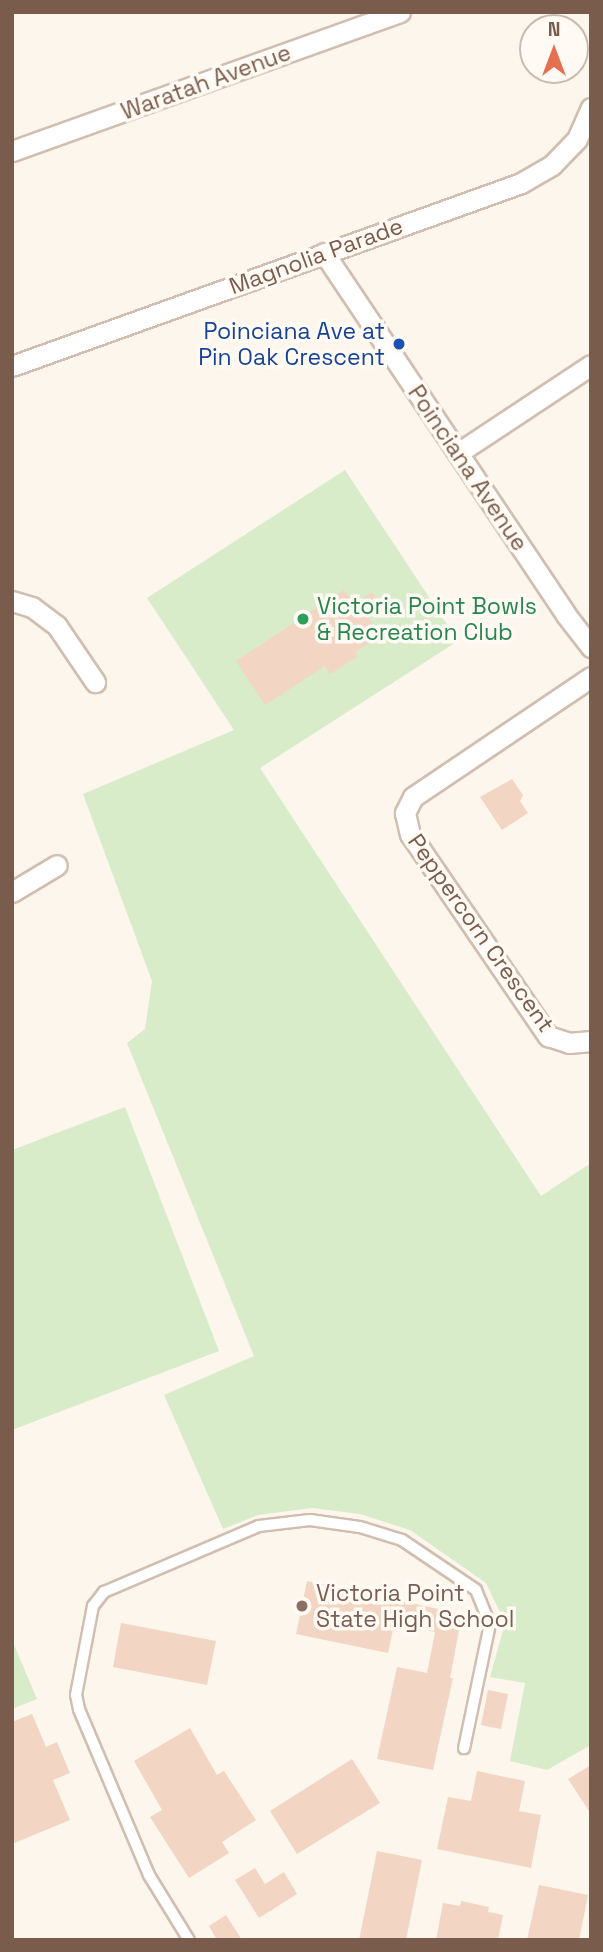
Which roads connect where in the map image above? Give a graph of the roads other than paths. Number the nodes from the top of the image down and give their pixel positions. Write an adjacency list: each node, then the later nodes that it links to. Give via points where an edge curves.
1 (400, 12): 3 (street, Waratah Avenue)
2 (591, 108): 4 (street, Magnolia Parade, via 576,139 552,165 521,183)
3 (12, 151)
4 (324, 253): 6 (street, Magnolia Parade); 7 (street, Poinciana Avenue)
5 (591, 365): 7 (street)
6 (12, 366)
7 (458, 453): 9 (street, Poinciana Avenue)
8 (12, 601): 11 (street, via 32,607 57,626)
9 (591, 647)
10 (591, 677): 14 (street, Peppercorn Crescent, via 413,797 405,813 410,834 548,1036 569,1043)
11 (95, 682)
12 (57, 865): 13 (street)
13 (12, 892)
14 (591, 1041)
15 (464, 1748): 16 (lane, via 490,1624 476,1590 402,1540 360,1527 310,1520 259,1526 104,1592 93,1606 76,1695 79,1709 149,1875)
16 (189, 1940)

